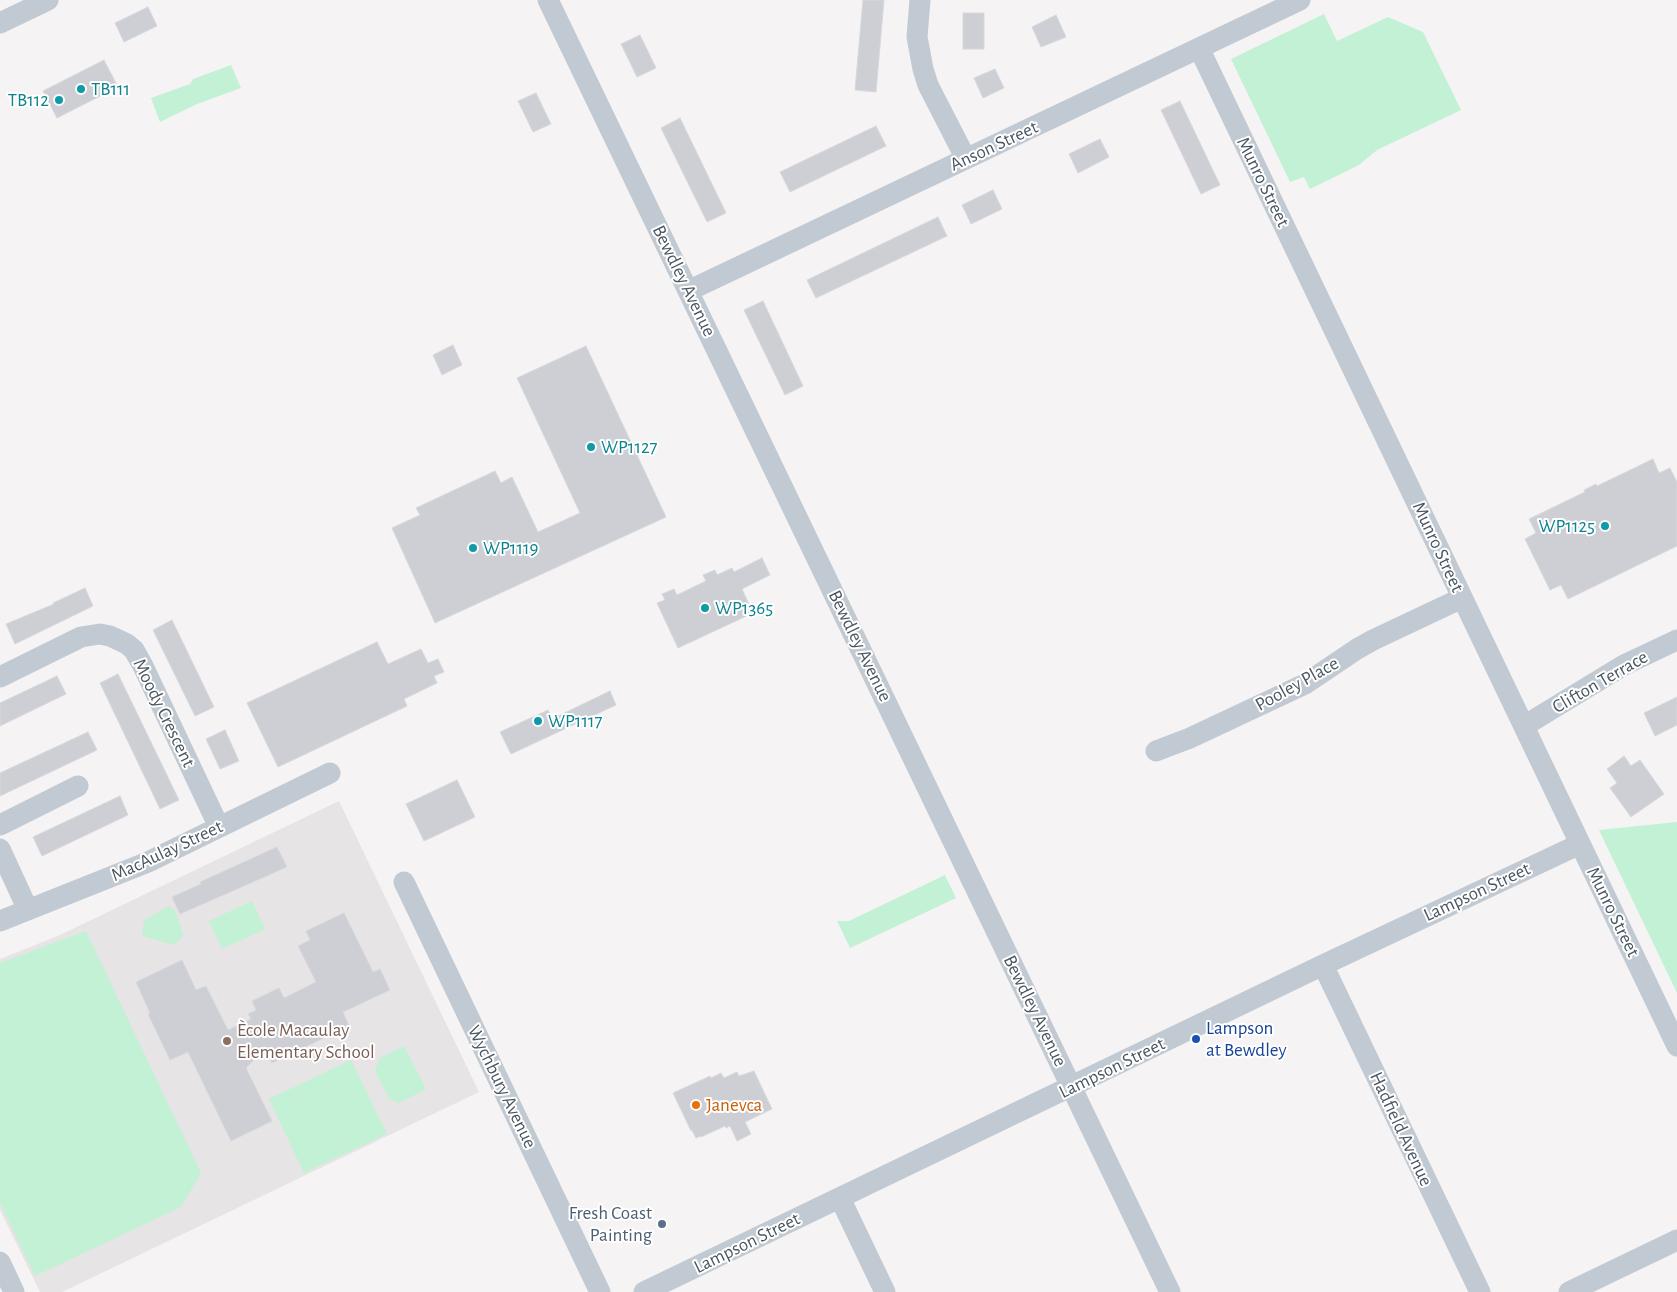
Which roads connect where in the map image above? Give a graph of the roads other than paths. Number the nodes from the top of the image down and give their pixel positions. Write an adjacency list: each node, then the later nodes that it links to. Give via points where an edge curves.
1 (48, 0): 5 (street)
2 (548, 0): 8 (street, Bewdley Avenue)
3 (920, 0): 7 (street, via 917,37 923,69)
4 (1300, 0): 6 (street, Anson Street)
5 (0, 23)
6 (1198, 48): 7 (street, Anson Street); 9 (street, Munro Street)
7 (966, 159): 8 (street, Anson Street)
8 (688, 291): 25 (street, Bewdley Avenue)
9 (1462, 598): 12 (street, Munro Street); 13 (street, Pooley Place, via 1356,649 1305,684)
10 (1677, 640): 12 (street, Clifton Terrace, via 1624,665)
11 (0, 676): 17 (street, Moody Crescent, via 81,637 100,634 119,639 134,650 144,666)
12 (1524, 726): 18 (street, Munro Street)
13 (1156, 751)
14 (330, 773): 17 (street, MacAulay Street)
15 (78, 786): 16 (street)
16 (0, 825)
17 (219, 827): 21 (street, MacAulay Street, via 139,866)
18 (1580, 844): 23 (street, Lampson Street); 24 (street, Munro Street)
19 (0, 849): 21 (street)
20 (404, 882): 30 (street, Wychbury Avenue)
21 (28, 910): 22 (street, MacAulay Street)
22 (0, 921)
23 (1323, 965): 25 (street, Lampson Street); 34 (street, Hadfield Avenue)
24 (1677, 1046)
25 (1072, 1087): 26 (street, Lampson Street); 33 (street, Bewdley Avenue)
26 (840, 1198): 31 (street, Lampson Street); 32 (street)
27 (1677, 1240): 35 (street)
28 (0, 1262): 29 (street)
29 (14, 1292)
30 (600, 1292)
31 (644, 1292)
32 (885, 1292)
33 (1170, 1292)
34 (1480, 1292)
35 (1569, 1292)

